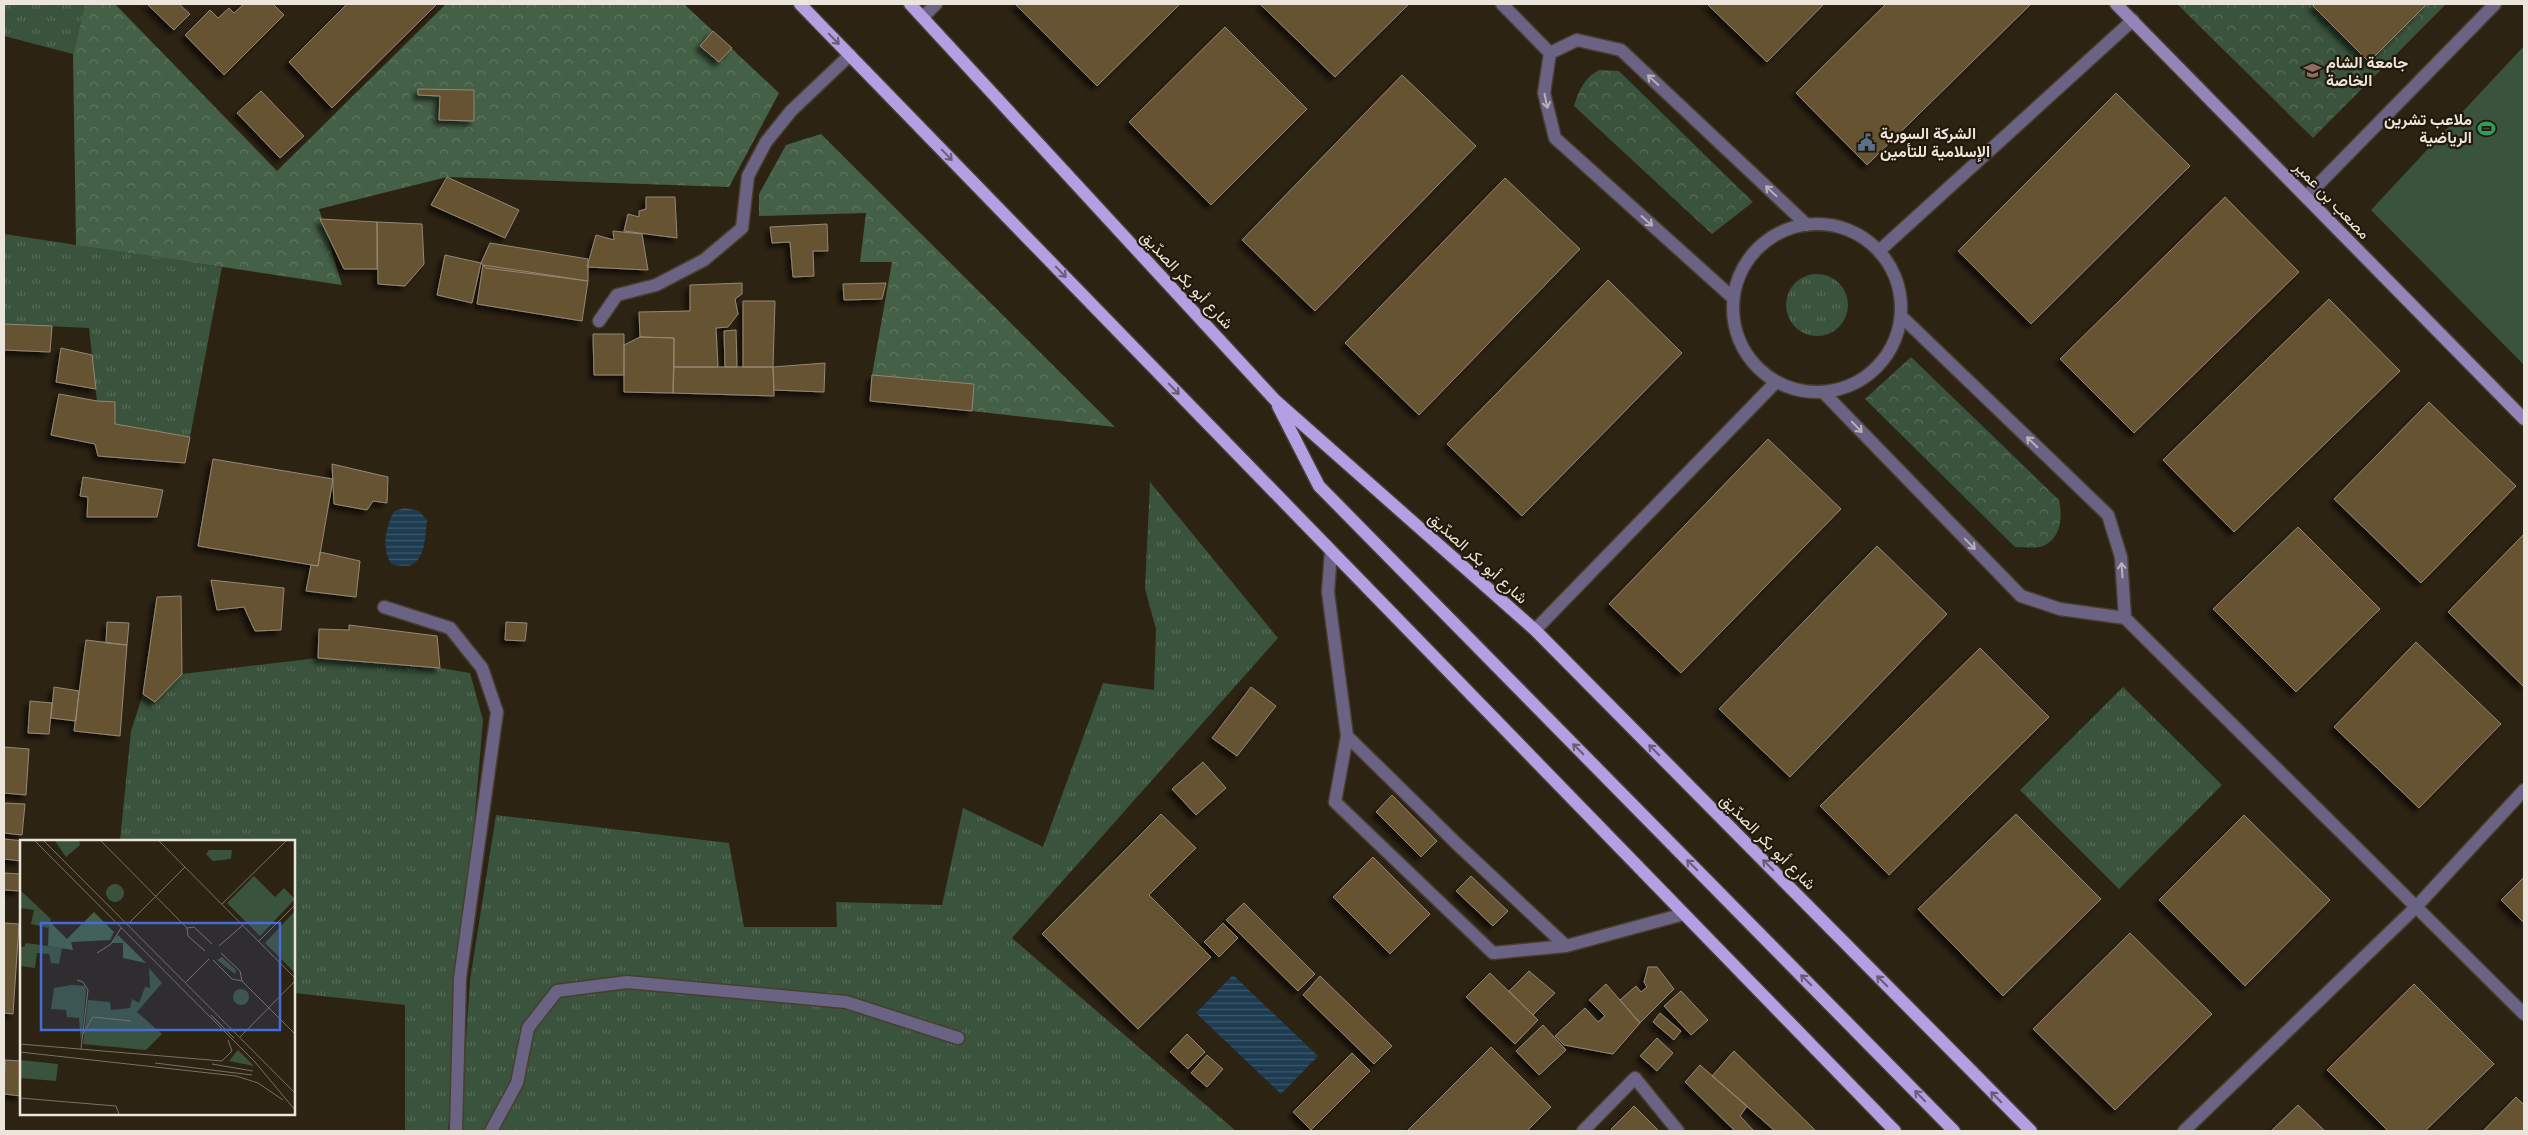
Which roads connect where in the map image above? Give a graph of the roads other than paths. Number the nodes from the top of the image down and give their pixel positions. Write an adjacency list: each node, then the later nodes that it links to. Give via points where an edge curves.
1 (800, 4): 10 (main road, one-way to 10)
2 (910, 4): 7 (main road, شارع أبو بكر الصدّيق)
3 (936, 4): 7 (street)
4 (1502, 4): 9 (street)
5 (2116, 4): 8 (main road, مصعب بن عمير)
6 (2495, 4): 11 (street)
7 (923, 17): 19 (main road, شارع أبو بكر الصدّيق)
8 (2132, 20): 11 (main road, مصعب بن عمير); 13 (street)
9 (1550, 53): 12 (street, one-way to 9, via 1621,50 1577,40); 14 (street, one-way to 14, via 1544,93 1555,138)
10 (850, 55): 16 (street, via 792,111 766,142 748,176 742,228 696,264 656,285 617,295); 21 (main road, one-way to 21)
11 (2306, 197): 20 (main road, مصعب بن عمير)
12 (1807, 225): 13 (street, via 1833,225 1858,234); 14 (street, via 1780,232 1757,249 1741,272)
13 (1879, 250): 15 (street, via 1892,270 1900,292)
14 (1733, 298): 17 (street, via 1734,323 1742,346 1756,367)
15 (1901, 316): 18 (street, via 1896,339 1868,376 1846,387); 23 (street, one-way to 15, via 2121,557 2108,515)
16 (599, 321)
17 (1776, 382): 18 (street, via 1799,390); 24 (street)
18 (1823, 392): 23 (street, one-way to 23, via 2021,596 2060,609)
19 (1275, 400): 24 (main road, شارع أبو بكر الصدّيق); 37 (main road, one-way to 19, via 1319,486)
20 (2524, 419)
21 (1331, 551): 25 (street, via 1328,592); 28 (main road)
22 (384, 607): 32 (street, via 450,628 482,668 497,712 460,978)
23 (2125, 618): 27 (street)
24 (1535, 630): 38 (main road, شارع أبو بكر الصدّيق, one-way to 24)
25 (1347, 736): 29 (street); 29 (street, via 1336,802 1492,953)
26 (2524, 790): 27 (street)
27 (2416, 907): 30 (street); 39 (street)
28 (1684, 914): 29 (street); 36 (main road)
29 (1566, 946)
30 (2524, 1014)
31 (958, 1038): 33 (street, via 846,1002 627,982 557,991 528,1028 517,1083)
32 (456, 1131)
33 (491, 1131)
34 (1583, 1131): 35 (street, via 1635,1078)
35 (1678, 1131)
36 (1895, 1131)
37 (1954, 1131)
38 (2031, 1131)
39 (2184, 1131)

